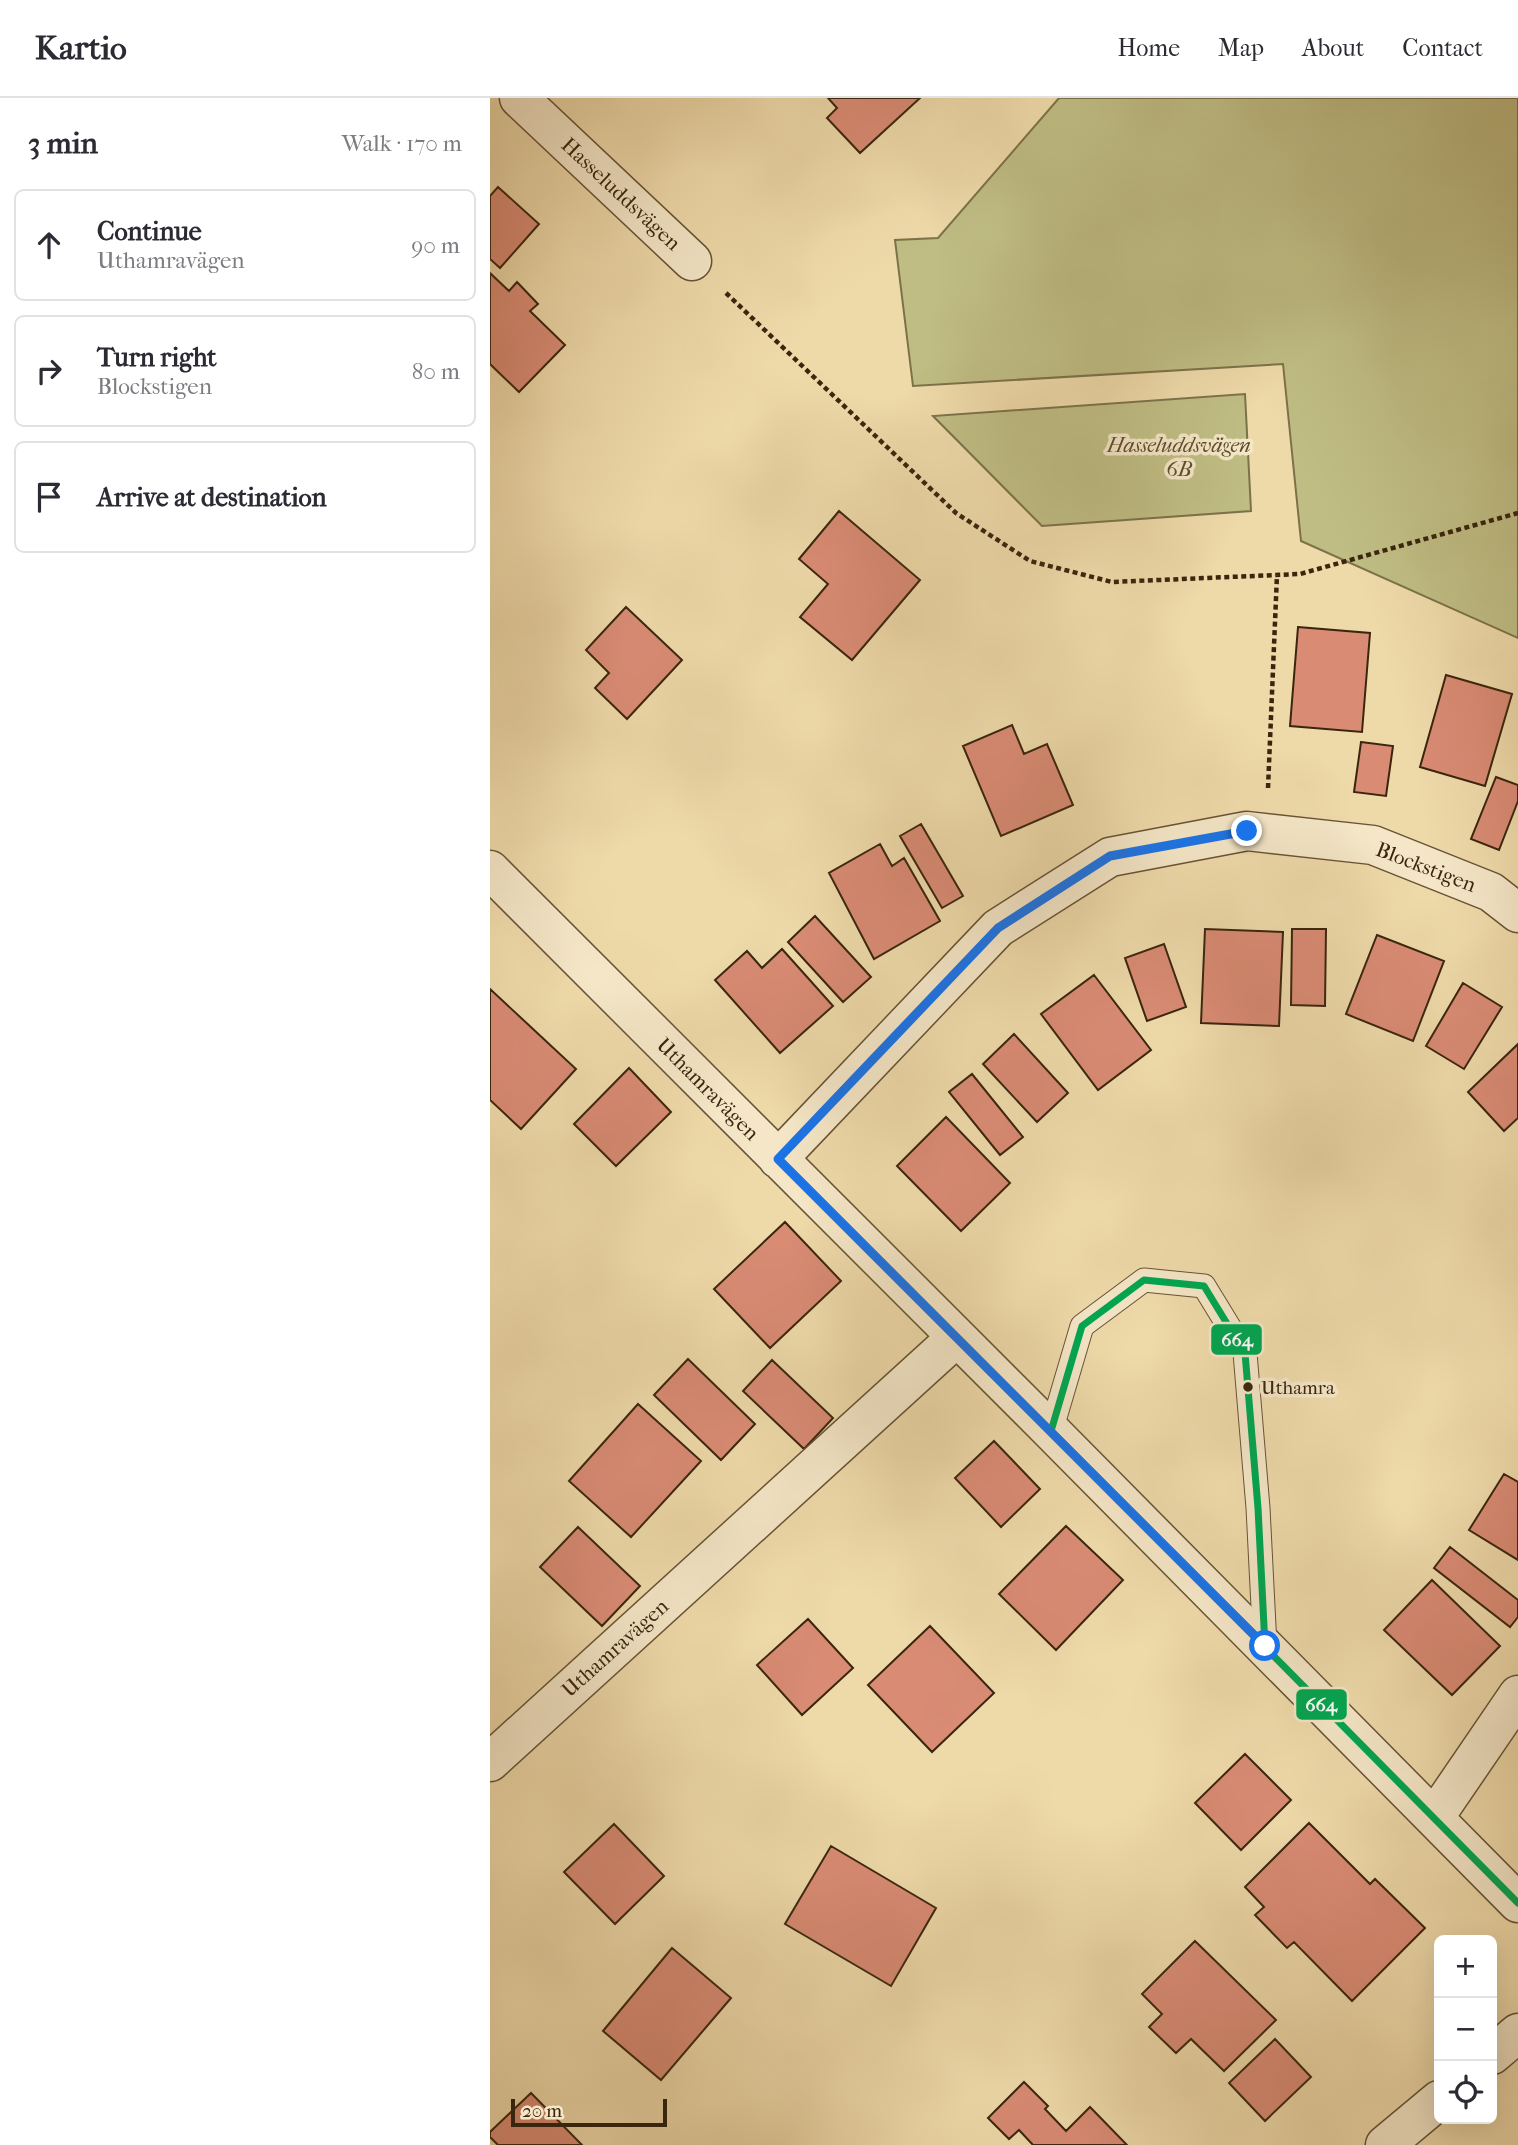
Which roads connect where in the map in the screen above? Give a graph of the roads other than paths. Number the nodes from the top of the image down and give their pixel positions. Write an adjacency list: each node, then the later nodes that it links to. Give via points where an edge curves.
1 (519, 98): 2 (street, Hasseluddsvägen)
2 (692, 261)
3 (490, 870): 5 (street, Uthamravägen)
4 (1518, 913): 5 (street, Blockstigen, via 1491,892 1373,845 1247,831 1110,856 998,928)
5 (778, 1159): 6 (street, Uthamravägen)
6 (957, 1336): 7 (street, Uthamravägen); 10 (street, Uthamravägen)
7 (1051, 1431): 8 (street, Uthamravägen); 8 (lane, via 1082,1326 1144,1280 1204,1286 1245,1353)
8 (1265, 1646): 11 (street, Uthamravägen)
9 (1518, 1695): 11 (street)
10 (490, 1762)
11 (1434, 1818): 12 (street, Uthamravägen)
12 (1518, 1903)
13 (1518, 2033): 14 (street)
14 (1497, 2051)
15 (1434, 2104): 16 (street)
16 (1385, 2145)

